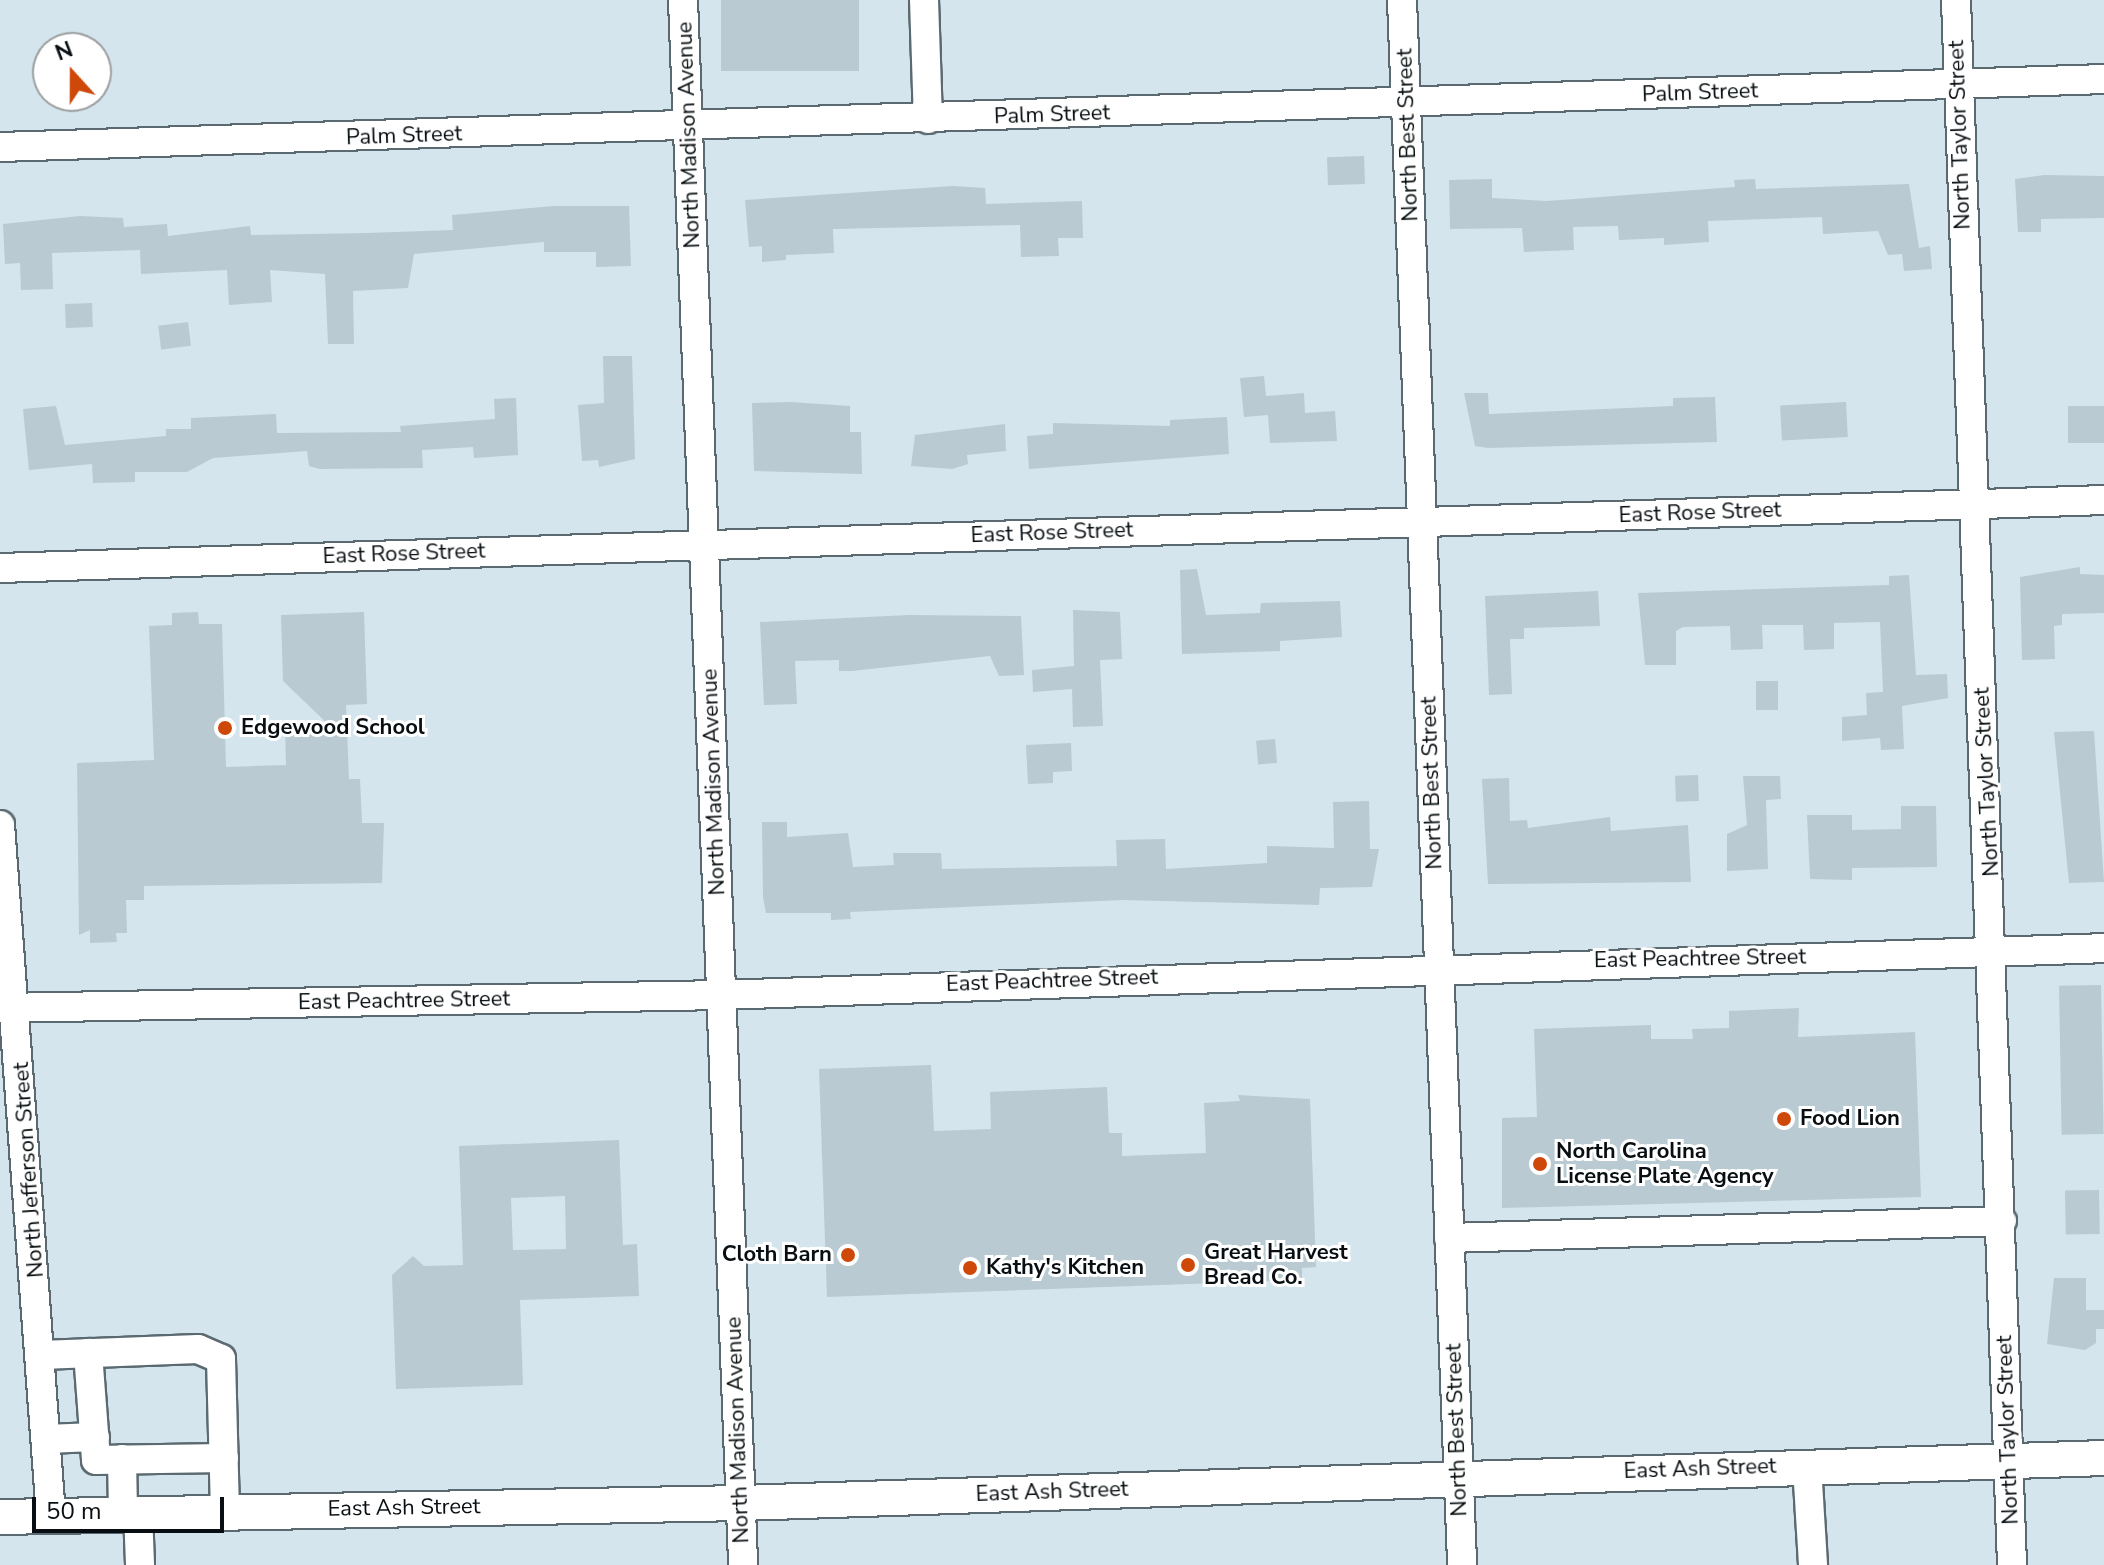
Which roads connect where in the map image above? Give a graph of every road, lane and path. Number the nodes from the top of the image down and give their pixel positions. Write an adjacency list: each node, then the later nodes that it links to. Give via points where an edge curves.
1 (683, 0): 9 (street, North Madison Avenue)
2 (924, 0): 8 (street)
3 (1402, 0): 7 (street, North Best Street)
4 (1956, 0): 6 (street, North Taylor Street)
5 (2104, 79): 6 (street, Palm Street)
6 (1958, 84): 7 (street, Palm Street); 12 (street, North Taylor Street)
7 (1406, 103): 8 (street, Palm Street); 13 (street, North Best Street)
8 (928, 119): 9 (street, Palm Street)
9 (688, 128): 10 (street, Palm Street); 14 (street, North Madison Avenue)
10 (0, 147)
11 (2104, 500): 12 (street, East Rose Street)
12 (1975, 504): 13 (street, East Rose Street); 18 (street, North Taylor Street)
13 (1424, 521): 14 (street, East Rose Street); 19 (street, North Best Street)
14 (707, 544): 15 (street, East Rose Street); 20 (street, North Madison Avenue)
15 (0, 568)
16 (0, 825): 21 (street, North Jefferson Street)
17 (2104, 948): 18 (street, East Peachtree Street)
18 (1995, 952): 19 (street, East Peachtree Street); 22 (street, North Taylor Street)
19 (1438, 966): 20 (street, East Peachtree Street); 23 (street, North Best Street)
20 (720, 995): 21 (street, East Peachtree Street); 34 (street, North Madison Avenue)
21 (10, 1008): 25 (street, North Jefferson Street)
22 (2002, 1221): 23 (street); 31 (street, North Taylor Street)
23 (1449, 1238): 33 (street, North Best Street)
24 (88, 1353): 25 (street); 26 (street); 28 (street, via 198,1349 221,1359)
25 (41, 1355): 27 (street, North Jefferson Street)
26 (95, 1437): 27 (street); 30 (street, via 96,1460)
27 (46, 1439): 37 (street, North Jefferson Street)
28 (224, 1458): 30 (street); 35 (street)
29 (2104, 1458): 31 (main road, East Ash Street)
30 (122, 1459): 36 (street)
31 (2008, 1460): 32 (main road, East Ash Street); 43 (street, North Taylor Street)
32 (1807, 1466): 33 (main road, East Ash Street); 42 (street)
33 (1460, 1476): 34 (main road, East Ash Street); 41 (street, North Best Street)
34 (741, 1503): 35 (main road, East Ash Street); 40 (street, North Madison Avenue)
35 (225, 1511): 36 (main road, East Ash Street)
36 (130, 1512): 37 (main road, East Ash Street); 39 (street)
37 (51, 1516): 38 (main road, East Ash Street)
38 (0, 1517)
39 (140, 1565)
40 (743, 1565)
41 (1462, 1565)
42 (1813, 1565)
43 (2012, 1565)

